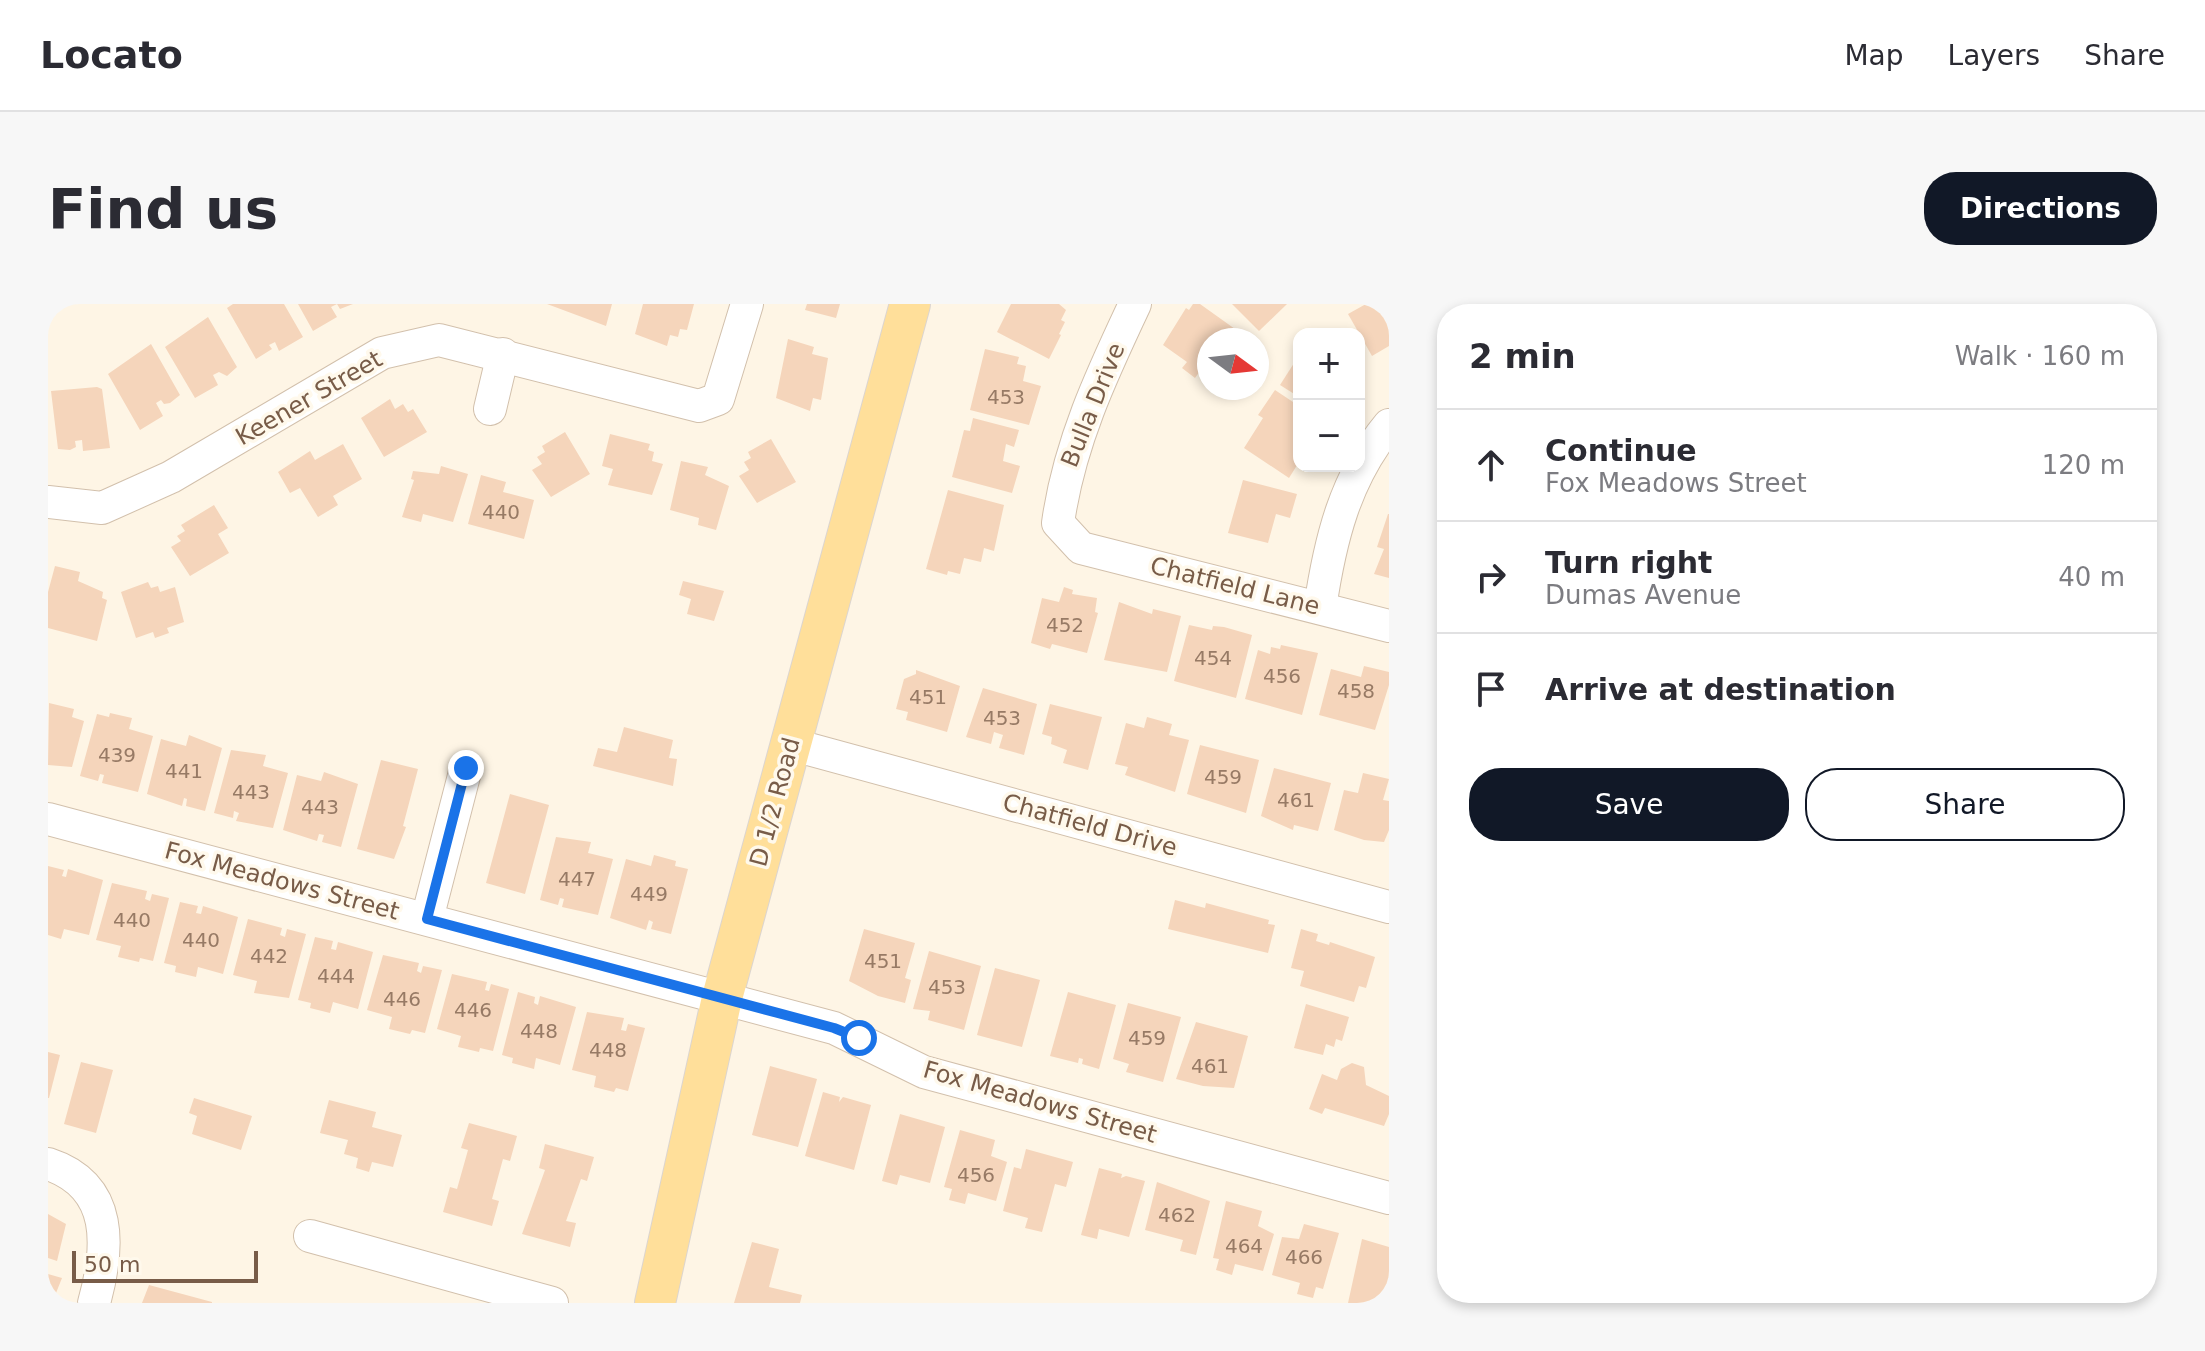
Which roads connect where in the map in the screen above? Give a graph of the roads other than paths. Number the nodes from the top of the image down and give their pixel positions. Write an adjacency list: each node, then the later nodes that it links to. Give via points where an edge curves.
1 (747, 304): 4 (street, Keener Street, via 718,399 699,406)
2 (910, 304): 11 (main road, D 1/2 Road)
3 (1135, 304): 8 (street, Bulla Drive, via 1088,404 1064,475 1058,523)
4 (503, 354): 5 (street); 7 (street, Keener Street, via 439,340 382,353 171,477 102,508)
5 (490, 409)
6 (1389, 425): 9 (street, via 1363,461 1337,518)
7 (48, 502)
8 (1081, 548): 9 (street, Chatfield Lane)
9 (1320, 608): 10 (street, Chatfield Lane)
10 (1389, 626)
11 (790, 744): 14 (street, Chatfield Drive); 16 (main road, D 1/2 Road)
12 (466, 768): 15 (street)
13 (48, 819): 15 (street, Fox Meadows Street)
14 (1389, 907)
15 (427, 919): 16 (street, Fox Meadows Street)
16 (722, 998): 18 (street, Fox Meadows Street, via 834,1028 924,1072); 22 (main road, D 1/2 Road)
17 (48, 1164): 20 (street, via 83,1186 101,1216 106,1250)
18 (1389, 1198)
19 (310, 1236): 21 (street)
20 (94, 1303)
21 (552, 1303)
22 (655, 1303)

